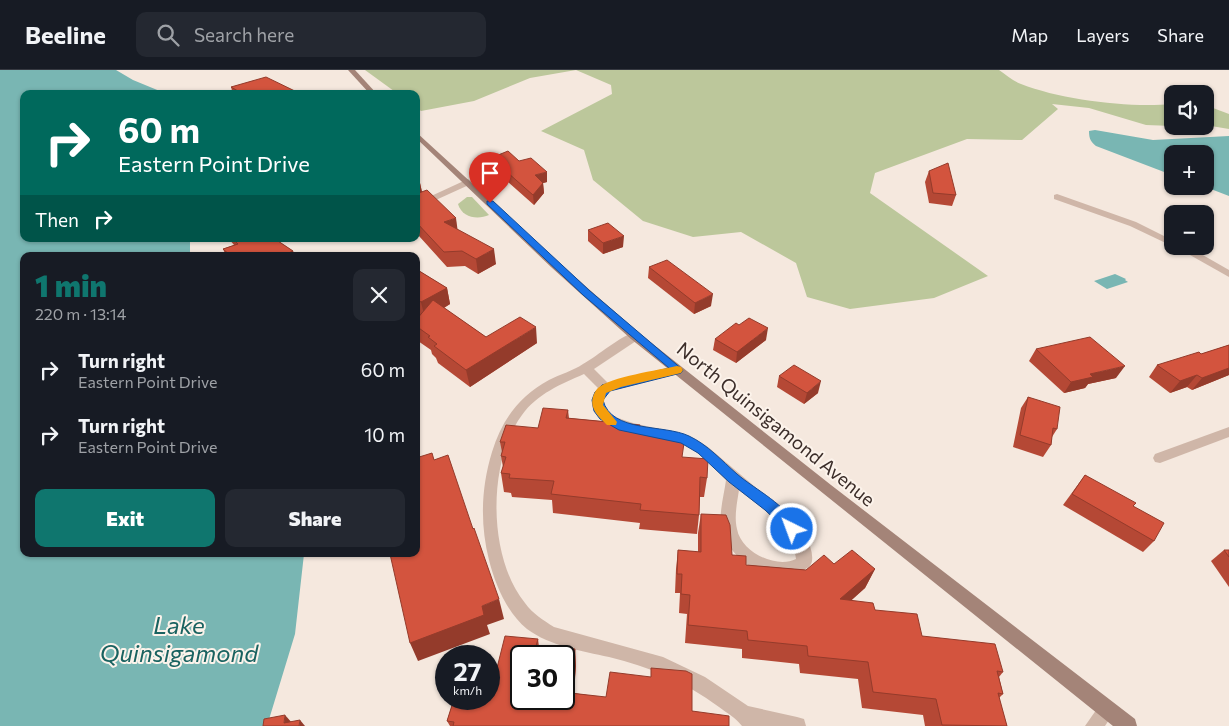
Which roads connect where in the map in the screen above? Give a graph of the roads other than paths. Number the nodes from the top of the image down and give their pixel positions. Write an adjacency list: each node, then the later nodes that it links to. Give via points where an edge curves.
1 (351, 70): 2 (main road)
2 (370, 90)
3 (420, 138): 4 (main road, North Quinsigamond Avenue)
4 (468, 182): 6 (street); 10 (main road, North Quinsigamond Avenue)
5 (1057, 197): 7 (street, via 1134,224)
6 (420, 204)
7 (1164, 239)
8 (1195, 255): 9 (street)
9 (1229, 274)
10 (636, 336): 11 (street); 12 (main road, North Quinsigamond Avenue)
11 (586, 368): 13 (street); 18 (street, via 541,390 524,404 504,438 490,492 497,565 503,583 525,616 548,633 648,659 678,671 711,689)
12 (678, 370): 13 (street); 17 (main road, North Quinsigamond Avenue)
13 (606, 388): 16 (street, via 599,395 598,405 610,421 684,439 702,449)
14 (1229, 432): 15 (street)
15 (1160, 458)
16 (733, 478): 16 (street, via 786,521 801,546 804,562 778,569 760,564 743,552 729,532)
17 (1107, 709): 20 (street); 21 (main road, North Quinsigamond Avenue)
18 (749, 720): 19 (street)
19 (797, 726)
20 (1094, 726)
21 (1128, 726)

